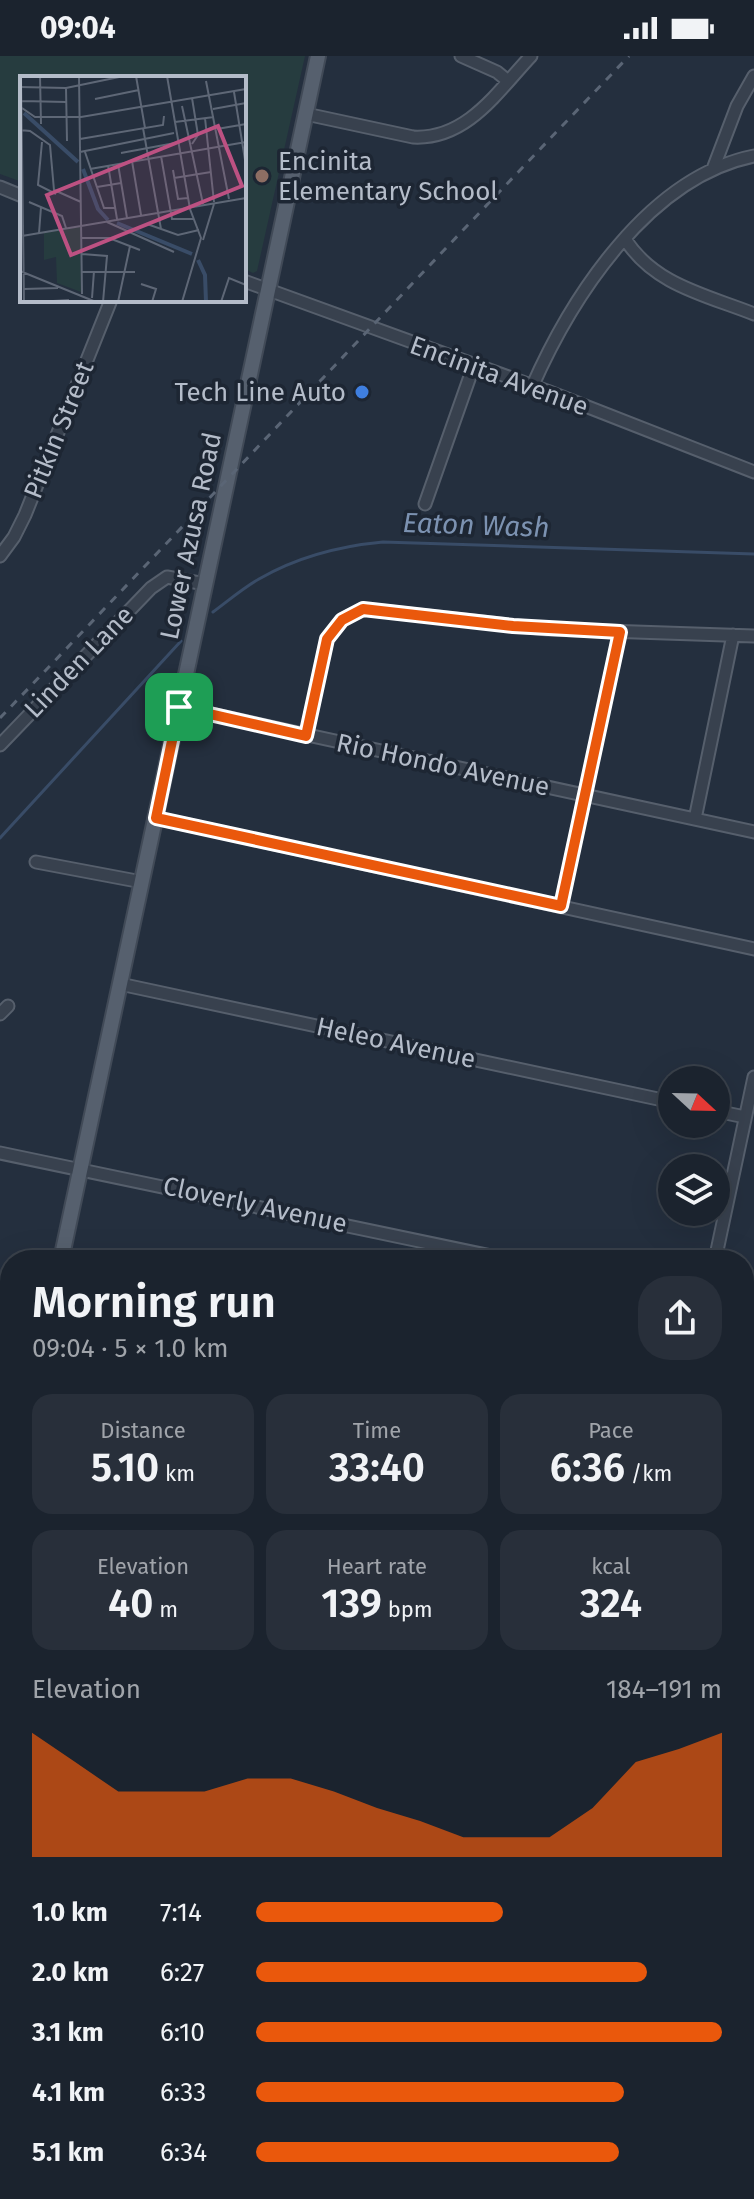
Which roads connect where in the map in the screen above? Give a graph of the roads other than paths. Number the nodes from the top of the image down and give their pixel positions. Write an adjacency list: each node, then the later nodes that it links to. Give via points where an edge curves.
1 (318, 56): 6 (main road, Lower Azusa Road)
2 (461, 56): 5 (street)
3 (531, 56): 5 (street)
4 (754, 76): 8 (street)
5 (508, 81): 6 (street, via 470,120 428,138)
6 (306, 114): 13 (main road, Lower Azusa Road)
7 (754, 156): 8 (street)
8 (713, 169): 11 (street, via 652,211)
9 (0, 187): 10 (street)
10 (20, 195)
11 (625, 239): 15 (street, via 636,257 661,277); 17 (street, via 569,313)
12 (246, 282): 13 (street, Encinita Avenue)
13 (269, 291): 16 (street, Encinita Avenue); 21 (main road, Lower Azusa Road)
14 (110, 302): 20 (street, Pitkin Street, via 25,515)
15 (754, 314)
16 (474, 365): 17 (street, Encinita Avenue); 19 (street)
17 (532, 387): 18 (street, Encinita Avenue)
18 (754, 472)
19 (425, 504)
20 (0, 556)
21 (205, 584): 25 (main road, Lower Azusa Road); 27 (street, Linden Lane, via 167,577 151,588)
22 (620, 632): 23 (street); 26 (street, via 363,609 342,620 327,639); 28 (street)
23 (733, 635): 24 (street); 30 (street)
24 (754, 636)
25 (179, 707): 26 (street, Rio Hondo Avenue); 29 (main road, Lower Azusa Road)
26 (306, 736): 28 (street, Rio Hondo Avenue)
27 (0, 745)
28 (585, 795): 30 (street, Rio Hondo Avenue); 34 (street)
29 (156, 818): 33 (main road, Lower Azusa Road); 34 (street)
30 (695, 819): 31 (street, Rio Hondo Avenue)
31 (754, 832)
32 (36, 862): 33 (street)
33 (142, 882): 36 (main road, Lower Azusa Road)
34 (561, 906): 35 (street)
35 (754, 949)
36 (120, 984): 38 (street, Heleo Avenue); 42 (main road, Lower Azusa Road)
37 (754, 1077): 40 (street)
38 (658, 1099)
39 (730, 1114): 40 (street)
40 (745, 1117): 45 (street)
41 (0, 1153): 42 (street, Cloverly Avenue)
42 (81, 1168): 43 (main road, Lower Azusa Road); 44 (street, Cloverly Avenue)
43 (63, 1250)
44 (463, 1250)
45 (717, 1250)

